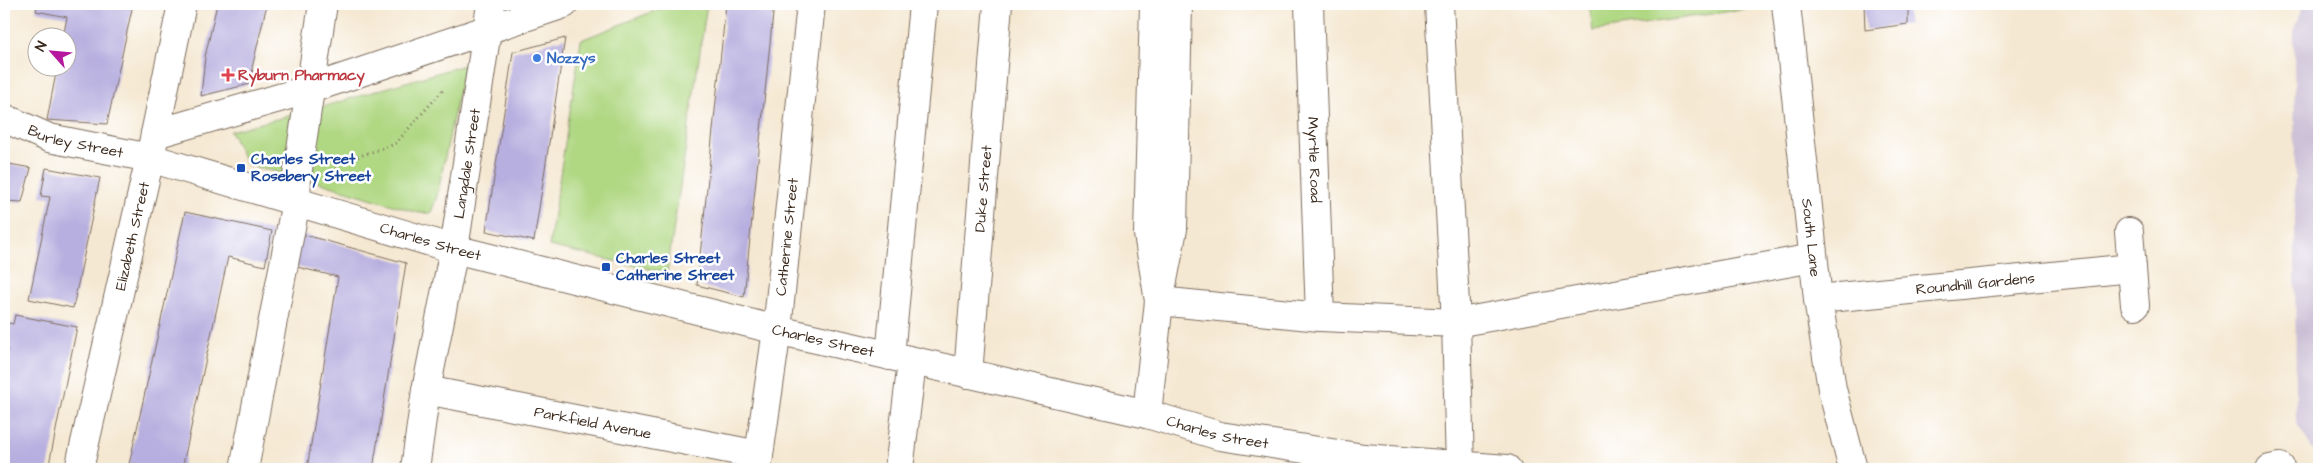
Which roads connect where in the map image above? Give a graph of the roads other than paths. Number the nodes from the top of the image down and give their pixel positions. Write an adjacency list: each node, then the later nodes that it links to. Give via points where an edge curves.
1 (182, 4): 16 (street, Elizabeth Street)
2 (323, 4): 14 (street)
3 (490, 4): 13 (street, Langdale Street)
4 (564, 4): 13 (street)
5 (811, 4): 27 (street, Catherine Street)
6 (923, 4): 28 (street)
7 (998, 4): 29 (street, Duke Street)
8 (1154, 4): 23 (street, via 1148,234)
9 (1178, 4): 23 (street, via 1173,229)
10 (1309, 4): 25 (street, Myrtle Road)
11 (1439, 4): 26 (street)
12 (1786, 4): 20 (street, South Lane)
13 (486, 30): 14 (street); 19 (street, Langdale Street)
14 (310, 89): 16 (street); 17 (street)
15 (4, 118): 16 (street, Burley Street, via 49,138)
16 (152, 146): 17 (street, Charles Street); 35 (street, Elizabeth Street)
17 (296, 202): 19 (street, Charles Street); 36 (street)
18 (2129, 232): 21 (street)
19 (454, 249): 27 (street, Charles Street); 30 (street, Langdale Street)
20 (1813, 258): 22 (street, South Lane); 26 (street)
21 (2132, 268): 22 (street, Roundhill Gardens); 24 (street)
22 (1818, 299): 40 (street, South Lane, via 1832,389)
23 (1159, 301): 25 (street); 31 (street)
24 (2135, 305)
25 (1320, 317): 26 (street)
26 (1456, 323): 34 (street)
27 (777, 330): 28 (street, Charles Street); 32 (street, Catherine Street)
28 (901, 359): 29 (street, Charles Street); 38 (street)
29 (968, 374): 31 (street, Charles Street)
30 (426, 390): 32 (street, Parkfield Avenue); 37 (street, Langdale Street)
31 (1147, 414): 33 (street, Charles Street, via 1220,436)
32 (758, 462)
33 (1363, 464): 34 (street, Charles Street)
34 (1460, 466): 39 (street, Charles Street)
35 (79, 469)
36 (244, 469)
37 (415, 469)
38 (899, 469)
39 (1507, 469)
40 (1853, 469)

